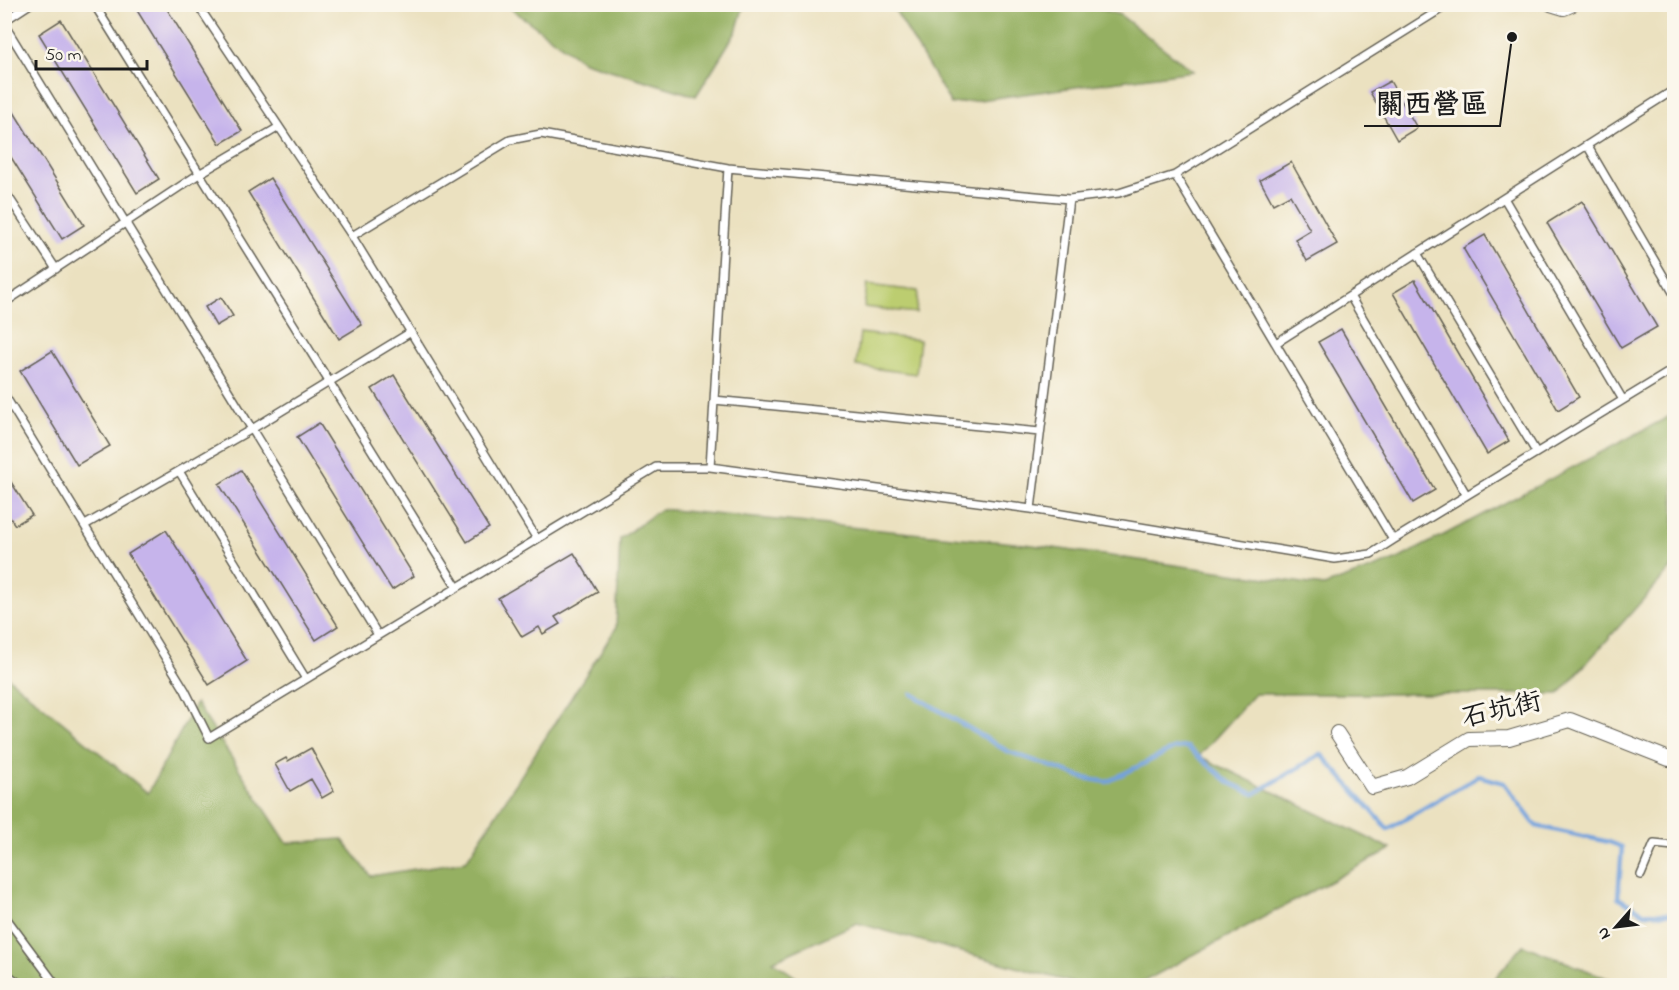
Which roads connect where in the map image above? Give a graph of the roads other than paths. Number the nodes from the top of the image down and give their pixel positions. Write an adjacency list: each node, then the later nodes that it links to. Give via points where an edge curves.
1 (30, 4): 7 (lane)
2 (94, 4): 12 (lane)
3 (197, 4): 9 (lane)
4 (1449, 4): 13 (lane)
5 (1551, 4): 6 (street, via 1564,8)
6 (1573, 4)
7 (4, 23): 17 (lane)
8 (1674, 93): 10 (lane, via 1668,93)
9 (279, 127): 12 (lane); 18 (lane)
10 (1587, 145): 15 (lane); 21 (lane)
11 (728, 168): 16 (lane); 18 (lane, via 541,134 510,140); 29 (lane)
12 (199, 174): 17 (lane); 27 (lane)
13 (1175, 176): 16 (lane, via 1119,193); 25 (lane)
14 (4, 190): 20 (lane)
15 (1504, 198): 19 (lane); 30 (lane)
16 (1069, 199): 32 (lane)
17 (125, 223): 20 (lane); 31 (lane)
18 (352, 236): 24 (lane)
19 (1417, 253): 22 (lane); 33 (lane)
20 (56, 268): 23 (lane)
21 (1674, 294)
22 (1350, 296): 25 (lane); 36 (lane)
23 (4, 303)
24 (411, 332): 27 (lane); 39 (lane)
25 (1276, 344): 40 (lane)
26 (1674, 369): 30 (lane)
27 (329, 381): 31 (lane); 41 (lane)
28 (4, 394): 38 (lane)
29 (714, 400): 32 (lane); 34 (lane)
30 (1623, 400): 33 (lane)
31 (252, 429): 35 (lane); 42 (lane)
32 (1040, 432): 37 (lane)
33 (1536, 452): 36 (lane)
34 (710, 467): 37 (lane); 39 (lane, via 656,467)
35 (179, 471): 38 (lane); 43 (lane)
36 (1466, 495): 40 (lane)
37 (1030, 509): 40 (lane, via 1335,559 1371,554)
38 (85, 525): 43 (lane, via 185,690 209,738)
39 (537, 539): 41 (lane)
40 (1393, 540)
41 (457, 587): 42 (lane)
42 (378, 635): 43 (lane)
43 (306, 679)
44 (1336, 733): 45 (street, 石坑街, via 1372,787 1407,777 1469,739 1509,738 1570,720)
45 (1674, 758)
46 (1674, 846): 47 (lane, via 1654,844)
47 (1641, 875)
48 (4, 915): 50 (lane)
49 (4, 972): 51 (lane)
50 (54, 983): 52 (lane)
51 (23, 986)
52 (45, 986)

